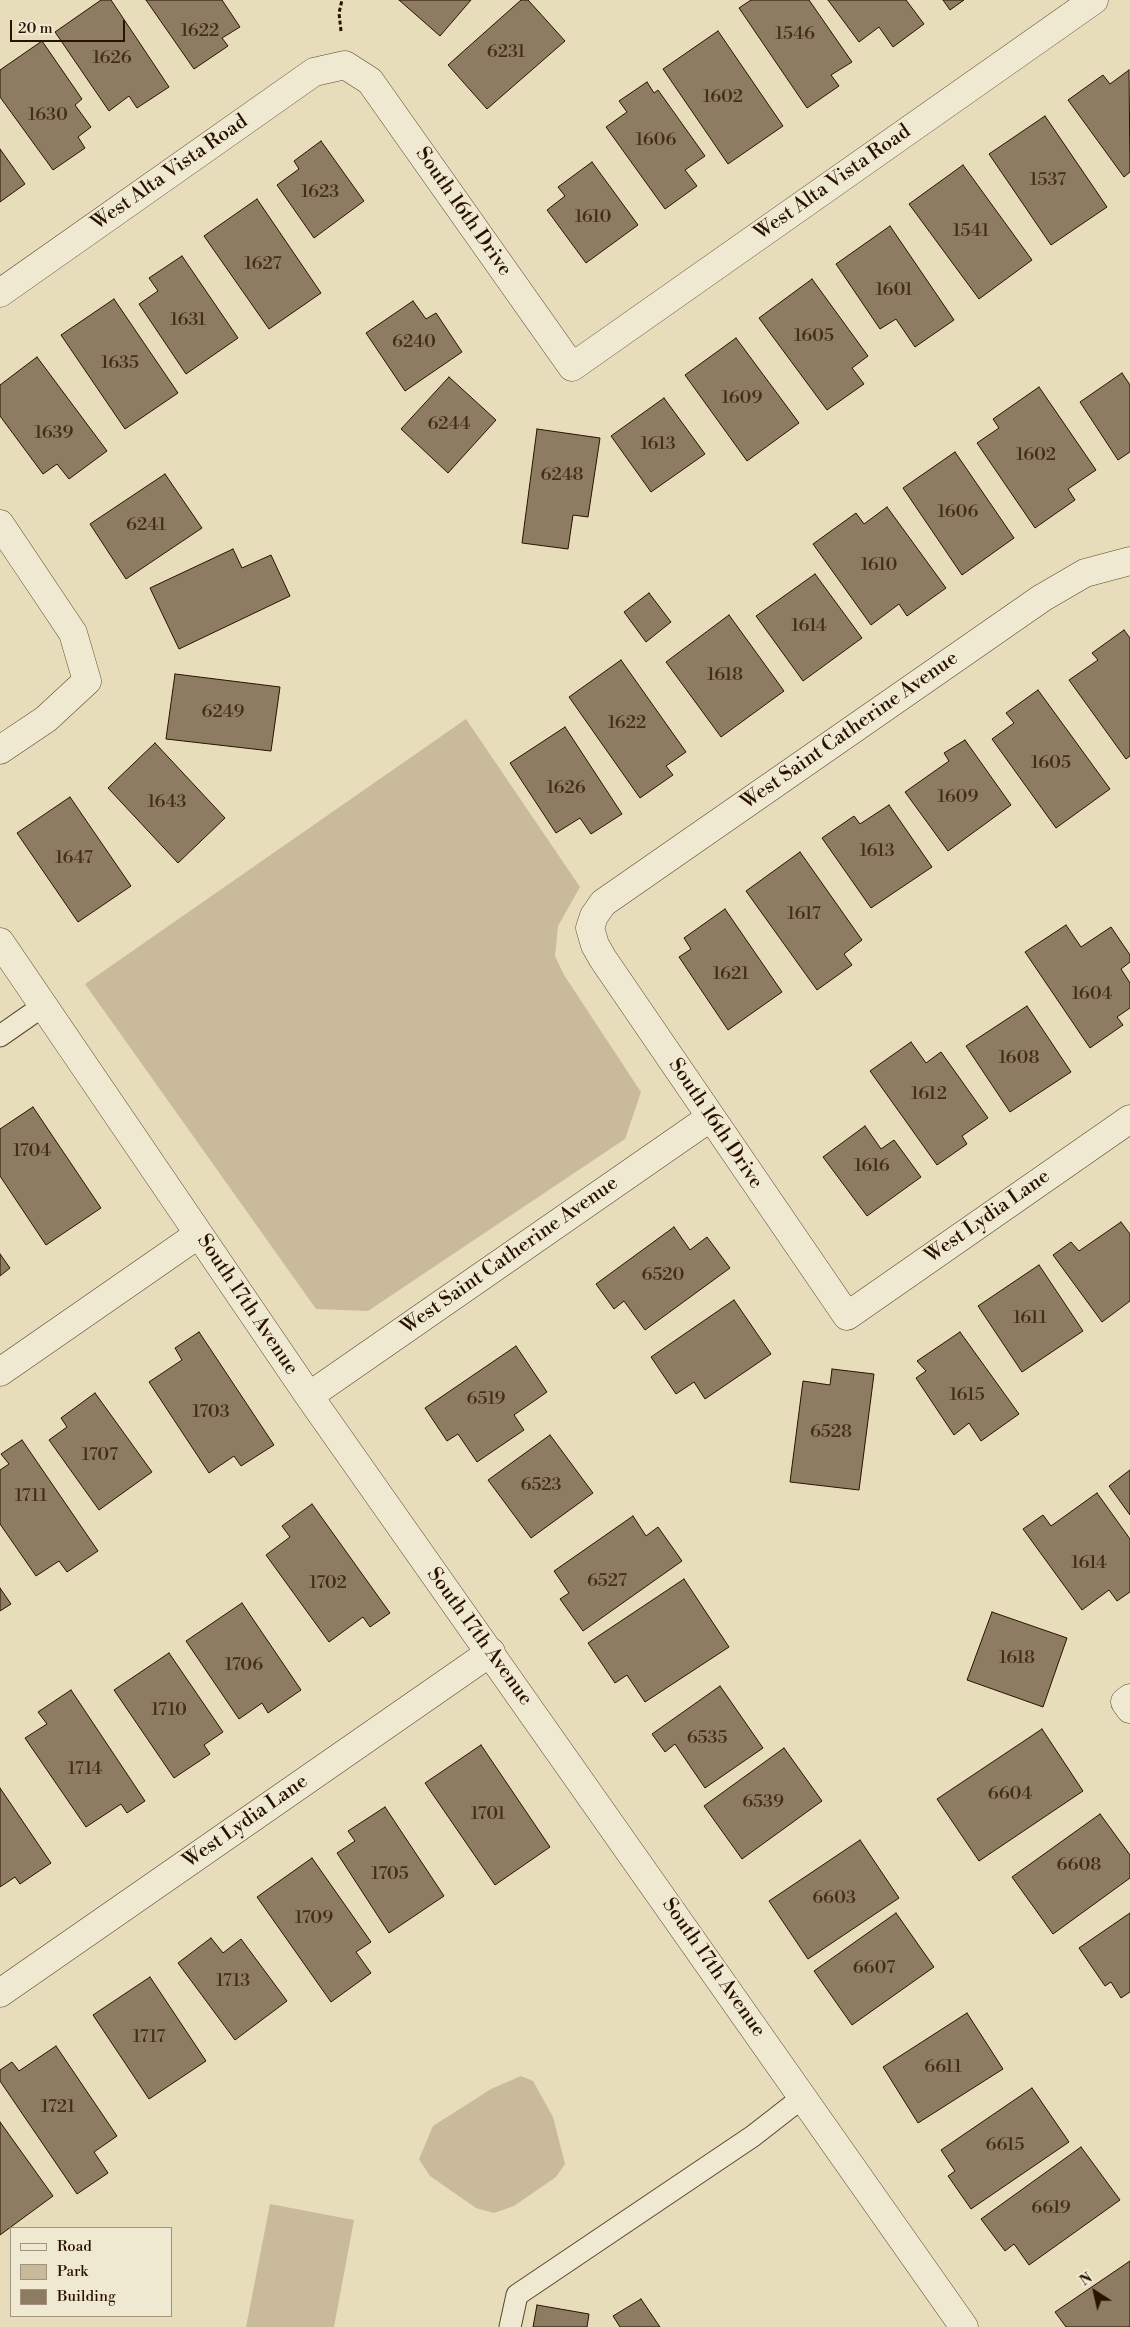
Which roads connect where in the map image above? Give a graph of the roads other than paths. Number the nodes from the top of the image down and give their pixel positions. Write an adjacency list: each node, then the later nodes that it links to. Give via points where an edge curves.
1 (1094, 0): 4 (street, West Alta Vista Road)
2 (345, 65): 3 (street, West Alta Vista Road, via 314,72); 4 (street, South 16th Drive, via 370,81)
3 (0, 292)
4 (572, 367)
5 (0, 524): 7 (street, via 73,633 87,681 46,718)
6 (1130, 560): 8 (street, West Saint Catherine Avenue, via 1085,573 1042,598 603,903)
7 (0, 750)
8 (590, 928): 12 (street, South 16th Drive, via 602,959)
9 (0, 942): 10 (street, South 17th Avenue)
10 (43, 1006): 11 (lane); 14 (street, South 17th Avenue)
11 (0, 1036)
12 (711, 1117): 15 (street, South 16th Drive); 17 (street, West Saint Catherine Avenue)
13 (1130, 1118): 15 (street, West Lydia Lane)
14 (199, 1234): 16 (street); 17 (street, South 17th Avenue)
15 (847, 1316)
16 (0, 1372)
17 (309, 1396): 18 (street, South 17th Avenue)
18 (491, 1652): 19 (street, West Lydia Lane); 20 (street, South 17th Avenue)
19 (0, 1993)
20 (803, 2097): 21 (lane, via 753,2136 517,2295); 22 (street, South 17th Avenue)
21 (510, 2327)
22 (964, 2327)

